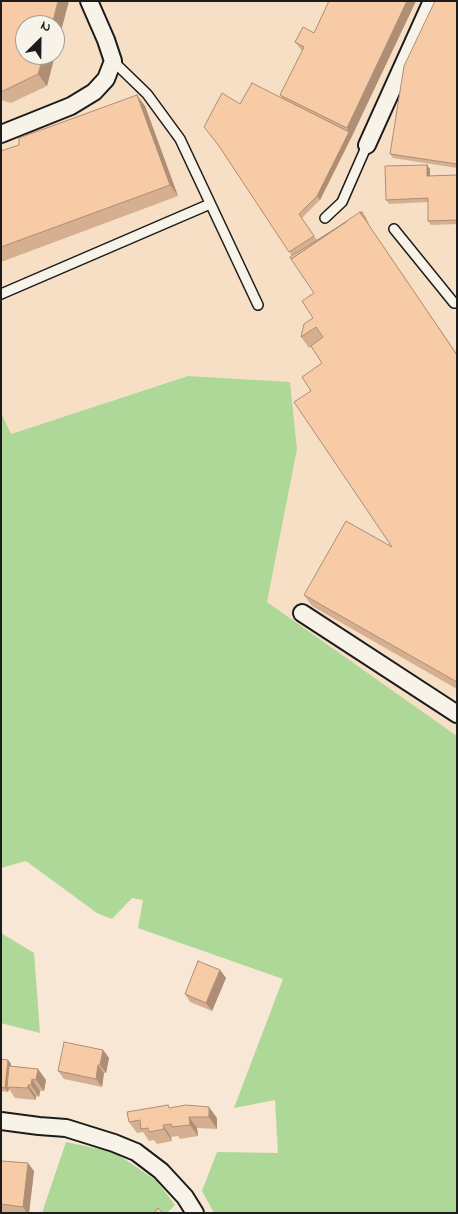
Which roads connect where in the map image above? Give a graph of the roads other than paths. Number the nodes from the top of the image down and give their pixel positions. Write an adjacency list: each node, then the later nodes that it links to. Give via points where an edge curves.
1 (89, 1): 3 (street)
2 (432, 1): 5 (street)
3 (113, 61): 4 (street, via 106,79 94,92 71,106); 6 (lane, via 147,94 180,139)
4 (1, 134)
5 (367, 145): 7 (lane, via 342,202)
6 (210, 204): 9 (lane); 11 (lane)
7 (325, 218)
8 (394, 229): 10 (lane)
9 (1, 294)
10 (457, 303)
11 (258, 305)
12 (302, 612): 13 (street)
13 (457, 714)
14 (1, 1121): 15 (street, via 66,1128 136,1152 161,1171)
15 (195, 1213)

